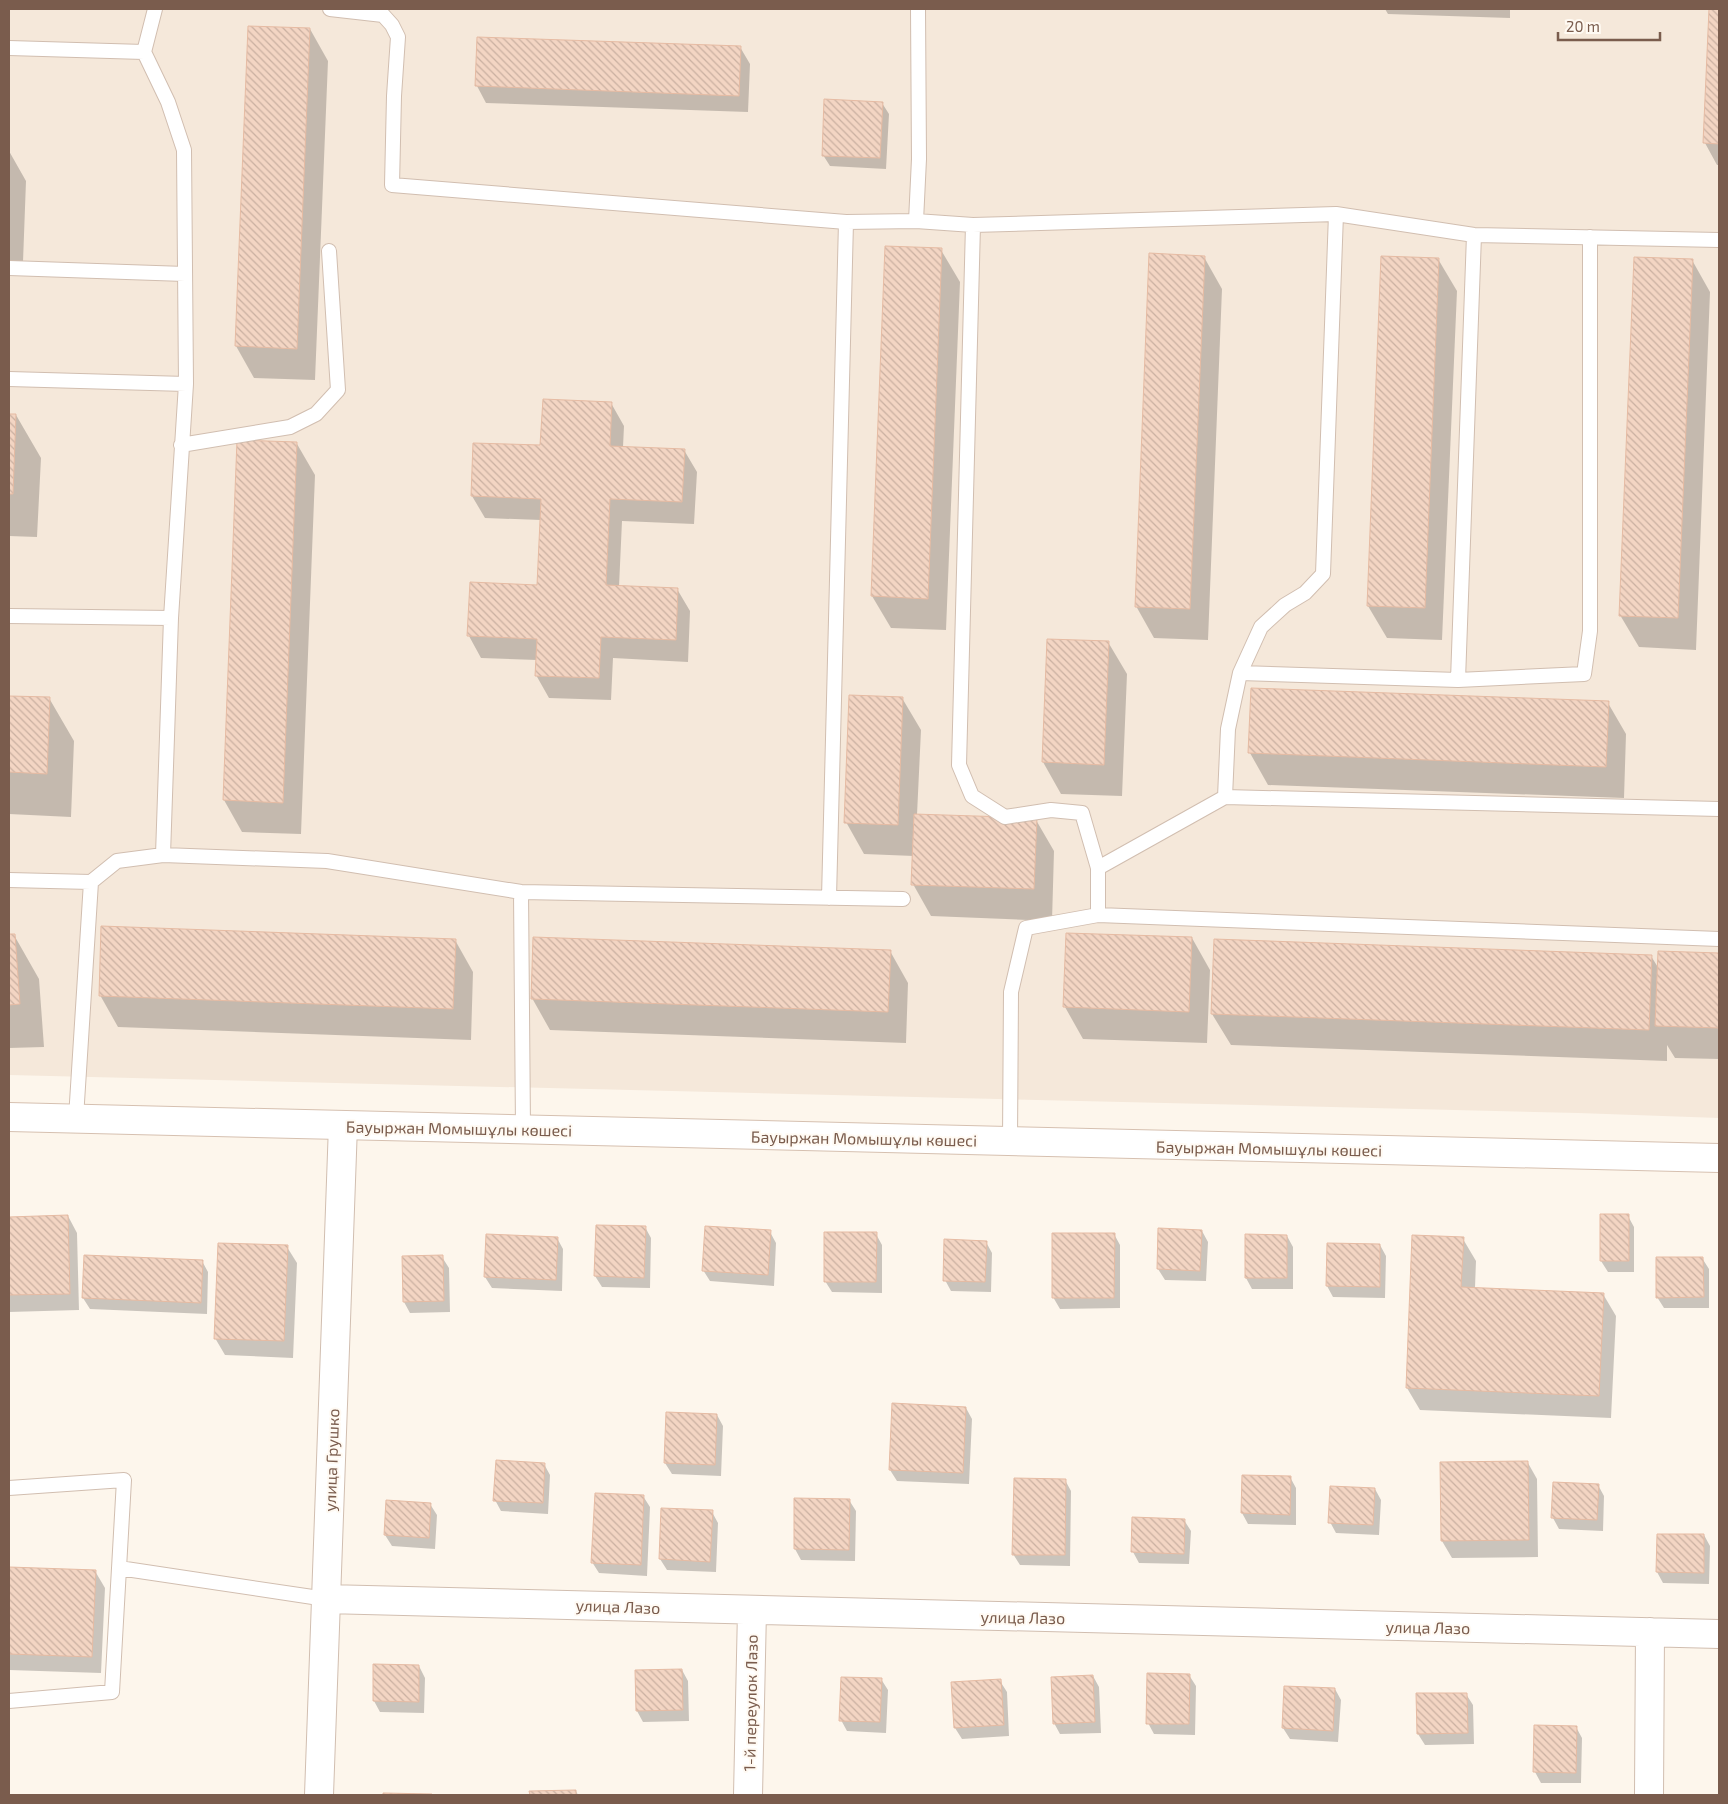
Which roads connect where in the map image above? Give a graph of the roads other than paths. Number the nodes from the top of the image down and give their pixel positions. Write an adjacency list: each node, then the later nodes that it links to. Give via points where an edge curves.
1 (155, 9): 5 (lane)
2 (330, 9): 8 (lane, via 383,15 398,37 392,185)
3 (918, 9): 7 (lane)
4 (9, 48): 5 (lane)
5 (144, 52): 15 (lane, via 168,102 184,150)
6 (1336, 214): 9 (lane); 10 (lane); 21 (lane, via 1323,574 1305,593 1285,605 1261,627)
7 (916, 221): 8 (lane); 9 (lane)
8 (846, 222): 30 (lane)
9 (973, 225): 26 (lane, via 959,765 972,796 1005,817 1051,810 1082,812)
10 (1474, 235): 11 (lane); 22 (lane)
11 (1590, 237): 12 (lane); 22 (lane, via 1590,631 1584,674)
12 (1719, 240)
13 (329, 251): 18 (lane, via 338,390 316,414 290,427)
14 (9, 268): 15 (lane)
15 (185, 274): 17 (lane)
16 (9, 379): 17 (lane)
17 (186, 384): 18 (lane)
18 (182, 445): 20 (lane)
19 (9, 616): 20 (lane)
20 (171, 618): 25 (lane)
21 (1240, 673): 22 (lane); 23 (lane, via 1228,729)
22 (1458, 680)
23 (1225, 797): 24 (lane); 26 (lane)
24 (1719, 809)
25 (163, 855): 28 (lane, via 117,861); 29 (lane, via 327,861)
26 (1098, 868): 32 (lane)
27 (9, 880): 28 (lane)
28 (91, 882): 35 (lane)
29 (521, 892): 30 (lane); 37 (lane)
30 (829, 898): 31 (lane)
31 (903, 899)
32 (1098, 915): 33 (lane); 38 (lane, via 1026,928 1012,992)
33 (1719, 939)
34 (9, 1117): 35 (street, Бауыржан Момышұлы көшесі)
35 (76, 1118): 36 (street, Бауыржан Момышұлы көшесі)
36 (343, 1125): 37 (street, Бауыржан Момышұлы көшесі); 42 (street, улица Грушко)
37 (523, 1129): 38 (street, Бауыржан Момышұлы көшесі)
38 (1010, 1141): 39 (street, Бауыржан Момышұлы көшесі)
39 (1719, 1158)
40 (9, 1488): 41 (lane, via 124,1480)
41 (119, 1568): 42 (lane); 46 (lane, via 112,1692)
42 (326, 1599): 43 (street, улица Лазо); 47 (street, улица Грушко)
43 (752, 1610): 44 (street, улица Лазо); 48 (street, 1-й переулок Лазо)
44 (1650, 1632): 45 (street, улица Лазо); 49 (street)
45 (1719, 1634)
46 (9, 1701)
47 (319, 1795)
48 (748, 1795)
49 (1649, 1795)

